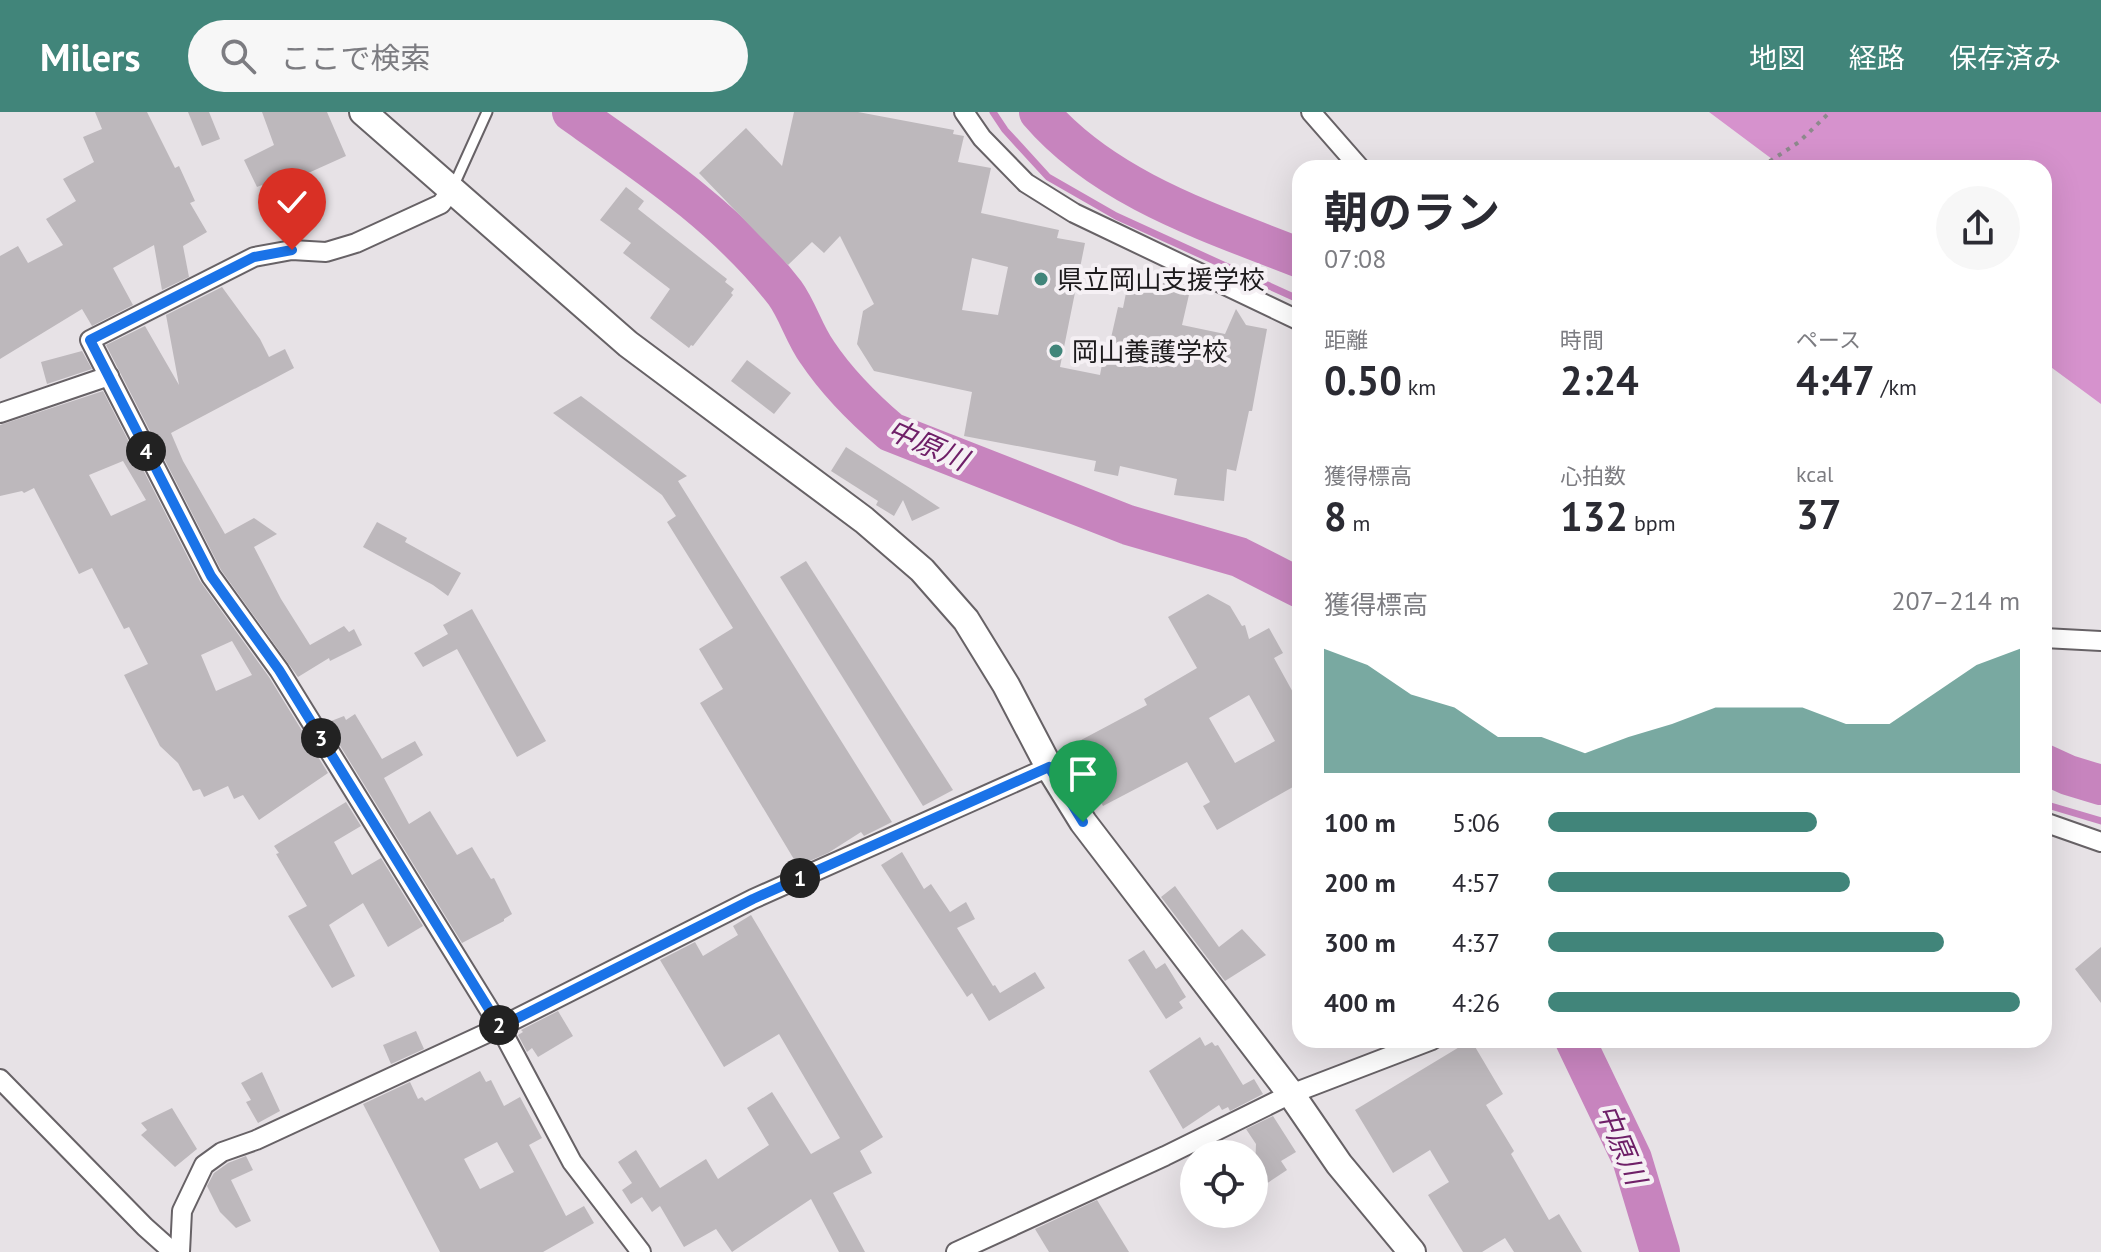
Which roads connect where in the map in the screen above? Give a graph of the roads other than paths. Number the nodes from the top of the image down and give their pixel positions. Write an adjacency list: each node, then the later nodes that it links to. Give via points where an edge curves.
1 (363, 112): 6 (street)
2 (487, 112): 6 (lane)
3 (964, 112): 7 (street, via 1026,183 1074,213)
4 (1311, 112): 5 (street)
5 (1353, 160)
6 (453, 188): 8 (street, via 441,204 356,243 326,252 292,250 254,257 90,340); 12 (street, via 628,344 864,520 922,570 966,620)
7 (1292, 317)
8 (109, 376): 9 (street); 15 (street, via 211,576 279,670)
9 (0, 413)
10 (2052, 638): 11 (street)
11 (2101, 641)
12 (1049, 767): 15 (street, via 753,899); 18 (street, via 1117,868)
13 (2052, 825): 14 (street)
14 (2101, 842)
15 (500, 1027): 20 (street, via 222,1152 204,1165 182,1211); 21 (street, via 572,1162)
16 (1411, 1048): 18 (street)
17 (0, 1079): 19 (street)
18 (1291, 1094): 22 (street); 23 (street, via 1339,1164)
19 (173, 1252)
20 (180, 1252)
21 (641, 1252)
22 (956, 1252)
23 (1412, 1252)

